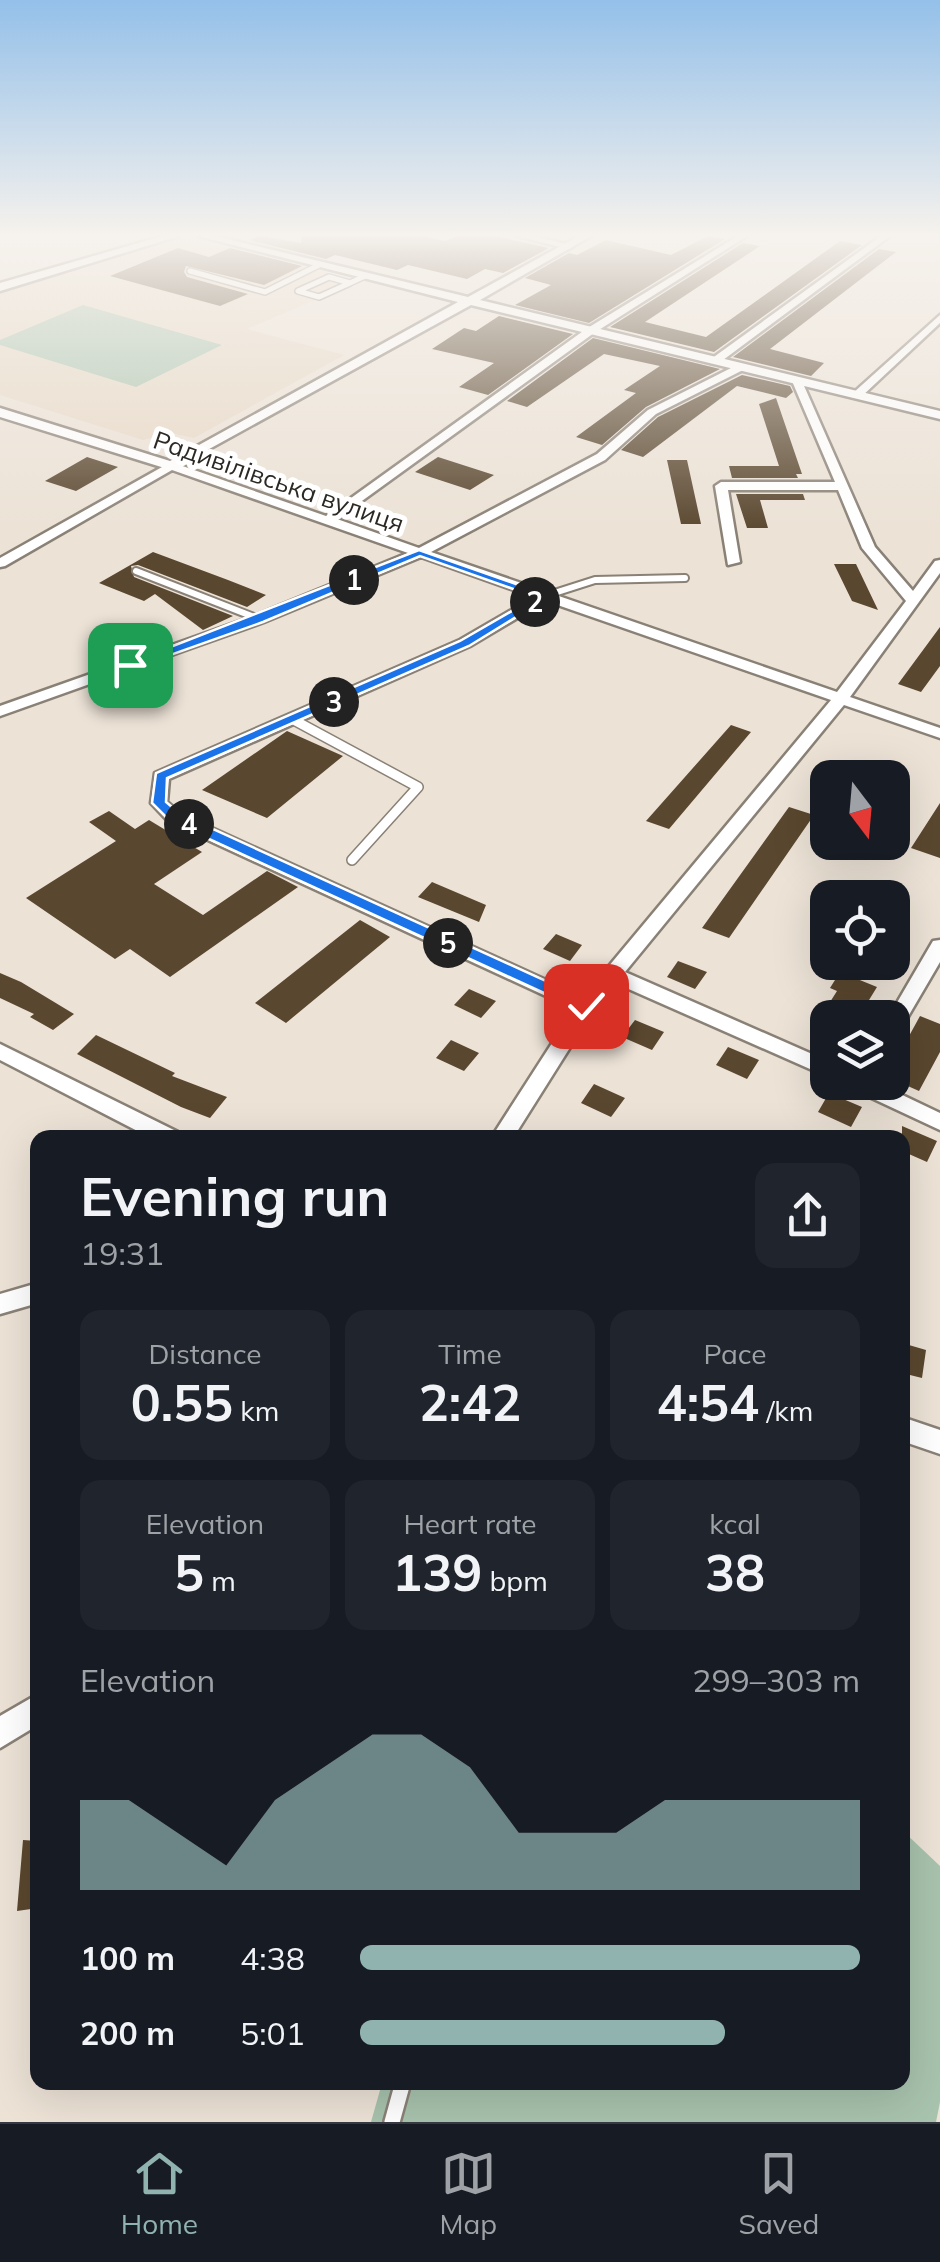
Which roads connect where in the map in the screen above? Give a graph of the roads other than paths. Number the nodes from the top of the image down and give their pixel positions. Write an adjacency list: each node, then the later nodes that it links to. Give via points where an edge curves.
1 (407, 335): 12 (street)
2 (584, 335): 14 (street)
3 (607, 335): 6 (street)
4 (751, 335): 6 (street)
5 (922, 335): 9 (street)
6 (715, 361): 7 (street)
7 (740, 367): 8 (street); 15 (street, via 652,412 602,457)
8 (797, 381): 9 (street); 13 (street)
9 (857, 395): 11 (street)
10 (0, 412): 12 (street, Радивілівська вулиця)
11 (940, 415)
12 (171, 466): 14 (street, Радивілівська вулиця); 16 (street)
13 (840, 486): 17 (street, via 721,486); 22 (street, via 869,548)
14 (327, 521): 15 (street, Радивілівська вулиця)
15 (419, 553): 21 (street, Радивілівська вулиця); 23 (street)
16 (0, 562)
17 (733, 562)
18 (940, 564): 22 (street)
19 (136, 571): 23 (lane)
20 (685, 578): 21 (lane, via 594,580)
21 (545, 596): 24 (street, Радивілівська вулиця); 26 (street, via 464,644)
22 (912, 599): 24 (street)
23 (259, 619): 25 (street)
24 (841, 698): 27 (street, Радивілівська вулиця); 30 (street)
25 (0, 710)
26 (292, 720): 28 (lane, via 418,787); 32 (street, via 160,776 159,803 175,818)
27 (940, 732)
28 (352, 860)
29 (940, 946): 31 (street)
30 (614, 975): 32 (street); 34 (street)
31 (908, 1000)
32 (586, 1006): 38 (street)
33 (0, 1052): 37 (street)
34 (810, 1062)
35 (894, 1100): 36 (street)
36 (940, 1122)
37 (155, 1130)
38 (506, 1130)
39 (30, 1295): 40 (street)
40 (0, 1304)
41 (910, 1432): 42 (street)
42 (940, 1442)
43 (30, 1713): 44 (street)
44 (0, 1732)
45 (401, 2090): 46 (lane)
46 (392, 2122)

